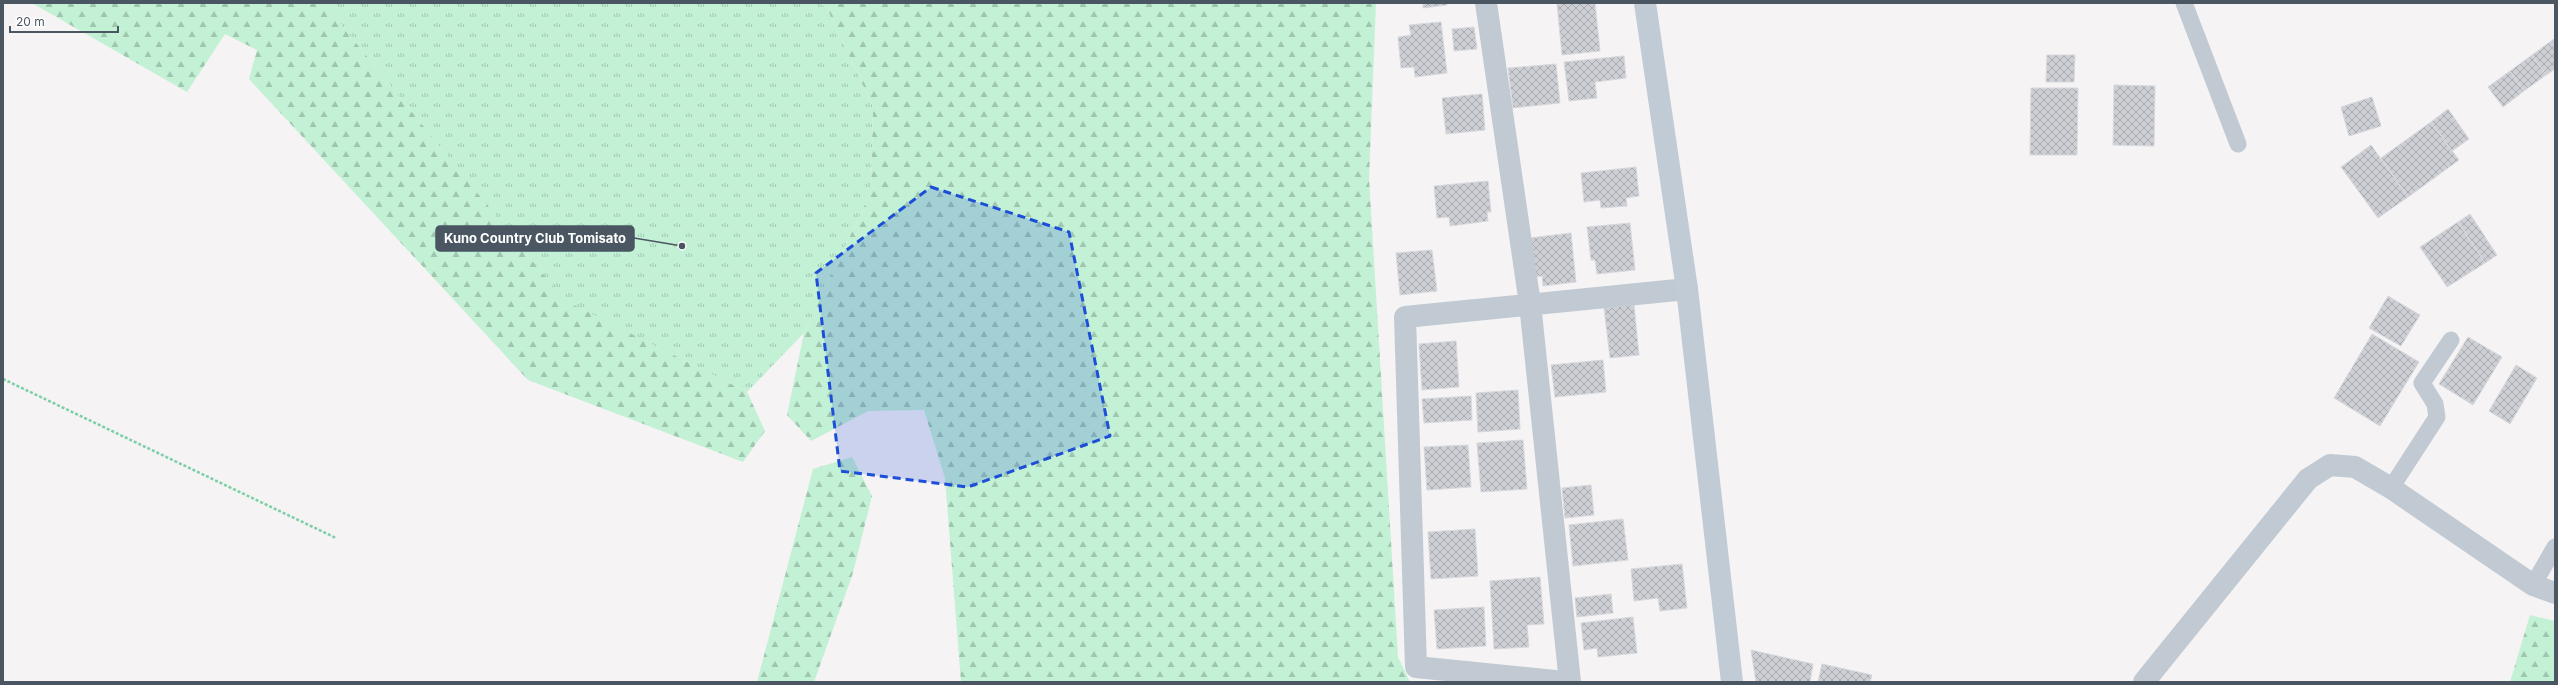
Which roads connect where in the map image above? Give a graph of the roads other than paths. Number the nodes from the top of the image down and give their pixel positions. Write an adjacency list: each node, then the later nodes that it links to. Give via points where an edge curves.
1 (1486, 3): 6 (street)
2 (1645, 3): 5 (street)
3 (2184, 3): 4 (lane)
4 (2238, 144)
5 (1687, 288): 6 (street); 14 (street)
6 (1530, 304): 12 (street, via 1405,317 1416,667); 13 (street)
7 (2451, 340): 8 (lane, via 2422,383 2435,404 2437,417)
8 (2391, 488): 10 (street); 15 (street, via 2355,467 2330,465 2308,479)
9 (2555, 547): 10 (lane)
10 (2534, 585): 11 (street)
11 (2555, 593)
12 (1565, 682)
13 (1570, 682)
14 (1732, 682)
15 (2144, 682)

